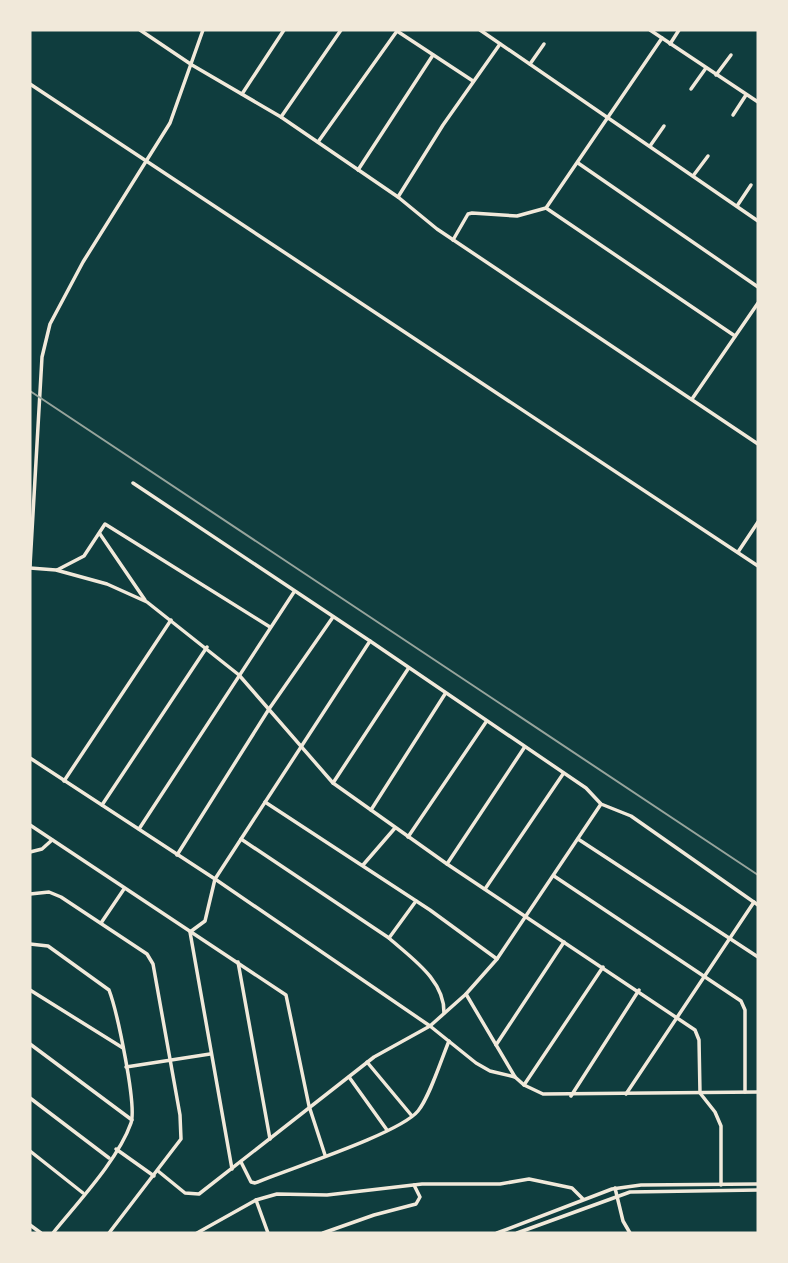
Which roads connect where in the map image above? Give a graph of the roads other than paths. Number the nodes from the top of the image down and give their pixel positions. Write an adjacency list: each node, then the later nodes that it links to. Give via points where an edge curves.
1 (140, 30): 17 (street)
2 (203, 30): 17 (street)
3 (284, 30): 23 (street)
4 (341, 30): 27 (street)
5 (396, 30): 14 (street); 30 (street)
6 (480, 30): 9 (street)
7 (650, 30): 10 (street)
8 (679, 30): 13 (street)
9 (489, 32): 11 (street)
10 (662, 38): 13 (street); 28 (street)
11 (500, 44): 16 (street); 20 (street)
12 (544, 44): 16 (street)
13 (670, 44): 18 (street)
14 (433, 55): 20 (street); 35 (street)
15 (731, 55): 19 (street)
16 (530, 64): 28 (street)
17 (192, 65): 23 (street); 33 (street, via 170,123)
18 (706, 68): 19 (street); 22 (street)
19 (716, 75): 24 (street)
20 (473, 81): 38 (street)
21 (30, 84): 33 (street)
22 (691, 89)
23 (242, 94): 27 (street)
24 (746, 95): 25 (street); 26 (street)
25 (758, 102)
26 (733, 115)
27 (281, 117): 30 (street)
28 (608, 118): 31 (street); 34 (street)
29 (664, 126): 31 (street)
30 (318, 142): 35 (street)
31 (650, 146): 36 (street)
32 (708, 156): 36 (street)
33 (146, 161): 49 (street, via 94,242 50,324 43,348); 52 (street)
34 (578, 163): 40 (street); 43 (street)
35 (358, 170): 38 (street)
36 (693, 176): 39 (street)
37 (751, 185): 39 (street)
38 (398, 197): 42 (street)
39 (737, 206): 41 (street)
40 (546, 208): 42 (street, via 517,216 468,214); 45 (street)
41 (758, 221)
42 (453, 240): 46 (street)
43 (758, 287)
44 (758, 303): 45 (street)
45 (735, 336): 46 (street)
46 (691, 400): 47 (street)
47 (758, 444)
48 (133, 483): 56 (street)
49 (32, 500): 54 (street)
50 (758, 522): 52 (street)
51 (100, 533): 55 (street, via 84,556); 57 (street); 60 (street, via 105,524 130,537)
52 (738, 552): 53 (street)
53 (758, 566)
54 (30, 567): 55 (street)
55 (56, 570): 57 (street)
56 (294, 592): 58 (street); 60 (street)
57 (146, 601): 59 (street)
58 (333, 617): 61 (street); 66 (street)
59 (171, 620): 62 (street); 72 (street)
60 (270, 627): 64 (street)
61 (370, 641): 63 (street); 68 (street)
62 (207, 647): 64 (street); 76 (street)
63 (408, 669): 65 (street); 73 (street)
64 (239, 675): 66 (street); 80 (street)
65 (445, 694): 67 (street); 77 (street)
66 (269, 709): 68 (street); 86 (street)
67 (486, 722): 69 (street); 81 (street)
68 (301, 746): 73 (street); 74 (street)
69 (524, 748): 71 (street); 87 (street)
70 (30, 758): 72 (street)
71 (563, 774): 75 (street); 92 (street)
72 (64, 780): 76 (street)
73 (332, 783): 77 (street)
74 (265, 802): 82 (street); 88 (street)
75 (601, 804): 83 (street); 95 (street, via 631,816)
76 (102, 805): 80 (street)
77 (370, 810): 79 (street)
78 (30, 825): 84 (street)
79 (395, 828): 81 (street); 88 (street)
80 (139, 829): 86 (street)
81 (408, 837): 87 (street)
82 (241, 839): 90 (street); 99 (street)
83 (578, 839): 89 (street); 100 (street)
84 (52, 840): 85 (street); 91 (street)
85 (30, 852)
86 (177, 855): 90 (street)
87 (446, 864): 92 (street)
88 (363, 865): 94 (street)
89 (554, 876): 96 (street); 107 (street)
90 (215, 879): 98 (street, via 205,921); 113 (street)
91 (124, 889): 97 (street); 98 (street)
92 (485, 889): 96 (street)
93 (30, 894): 97 (street, via 54,893)
94 (416, 901): 99 (street); 104 (street)
95 (756, 904): 100 (street)
96 (526, 917): 101 (street); 104 (street)
97 (101, 923): 119 (street, via 151,958)
98 (190, 932): 105 (street); 118 (street)
99 (388, 938): 111 (street, via 434,982 443,997)
100 (730, 940): 103 (street); 107 (street)
101 (564, 942): 106 (street); 116 (street)
102 (30, 944): 117 (street, via 46,945 107,986)
103 (758, 957)
104 (497, 959): 110 (street)
105 (238, 962): 131 (street, via 289,1000); 135 (street)
106 (603, 967): 109 (street); 124 (street)
107 (705, 977): 112 (street); 125 (street, via 744,1006)
108 (30, 990): 117 (street)
109 (639, 990): 112 (street); 129 (street)
110 (466, 994): 111 (street); 116 (street)
111 (444, 1015): 113 (street)
112 (678, 1016): 127 (street, via 697,1033); 128 (street)
113 (430, 1026): 114 (street); 120 (street)
114 (449, 1041): 123 (street, via 490,1071); 132 (street, via 419,1110)
115 (30, 1044): 133 (street)
116 (496, 1045): 123 (street)
117 (122, 1048): 121 (street)
118 (211, 1054): 119 (street); 141 (street)
119 (170, 1061): 121 (street); 142 (street, via 181,1139)
120 (367, 1062): 122 (street); 132 (street)
121 (126, 1067): 133 (street)
122 (349, 1077): 131 (street); 134 (street)
123 (515, 1077): 124 (street)
124 (524, 1085): 129 (street, via 543,1094)
125 (745, 1092): 126 (street); 127 (street)
126 (758, 1092)
127 (700, 1093): 128 (street); 146 (street, via 721,1126)
128 (626, 1094): 129 (street)
129 (571, 1096)
130 (30, 1098): 139 (street)
131 (309, 1106): 135 (street); 138 (street)
132 (412, 1116): 134 (street)
133 (132, 1120): 136 (street)
134 (387, 1130): 138 (street)
135 (270, 1139): 140 (street)
136 (116, 1149): 139 (street); 143 (street)
137 (30, 1152): 149 (street)
138 (325, 1155): 140 (street, via 255,1183)
139 (109, 1159): 149 (street)
140 (241, 1162): 141 (street)
141 (232, 1169): 142 (street, via 192,1195)
142 (158, 1171): 143 (street)
143 (154, 1176): 156 (street)
144 (758, 1184): 146 (street)
145 (414, 1185): 151 (street); 152 (street, via 538,1180 572,1188); 159 (street, via 420,1197 416,1204)
146 (721, 1185): 147 (street)
147 (615, 1188): 150 (street); 152 (street)
148 (758, 1190): 150 (street)
149 (84, 1194): 155 (street)
150 (618, 1195): 161 (street); 162 (street, via 623,1221)
151 (256, 1199): 157 (street); 158 (street)
152 (583, 1199): 160 (street)
153 (30, 1225): 154 (street)
154 (40, 1233)
155 (53, 1233)
156 (109, 1233)
157 (197, 1233)
158 (268, 1233)
159 (323, 1233)
160 (497, 1233)
161 (517, 1233)
162 (631, 1233)

